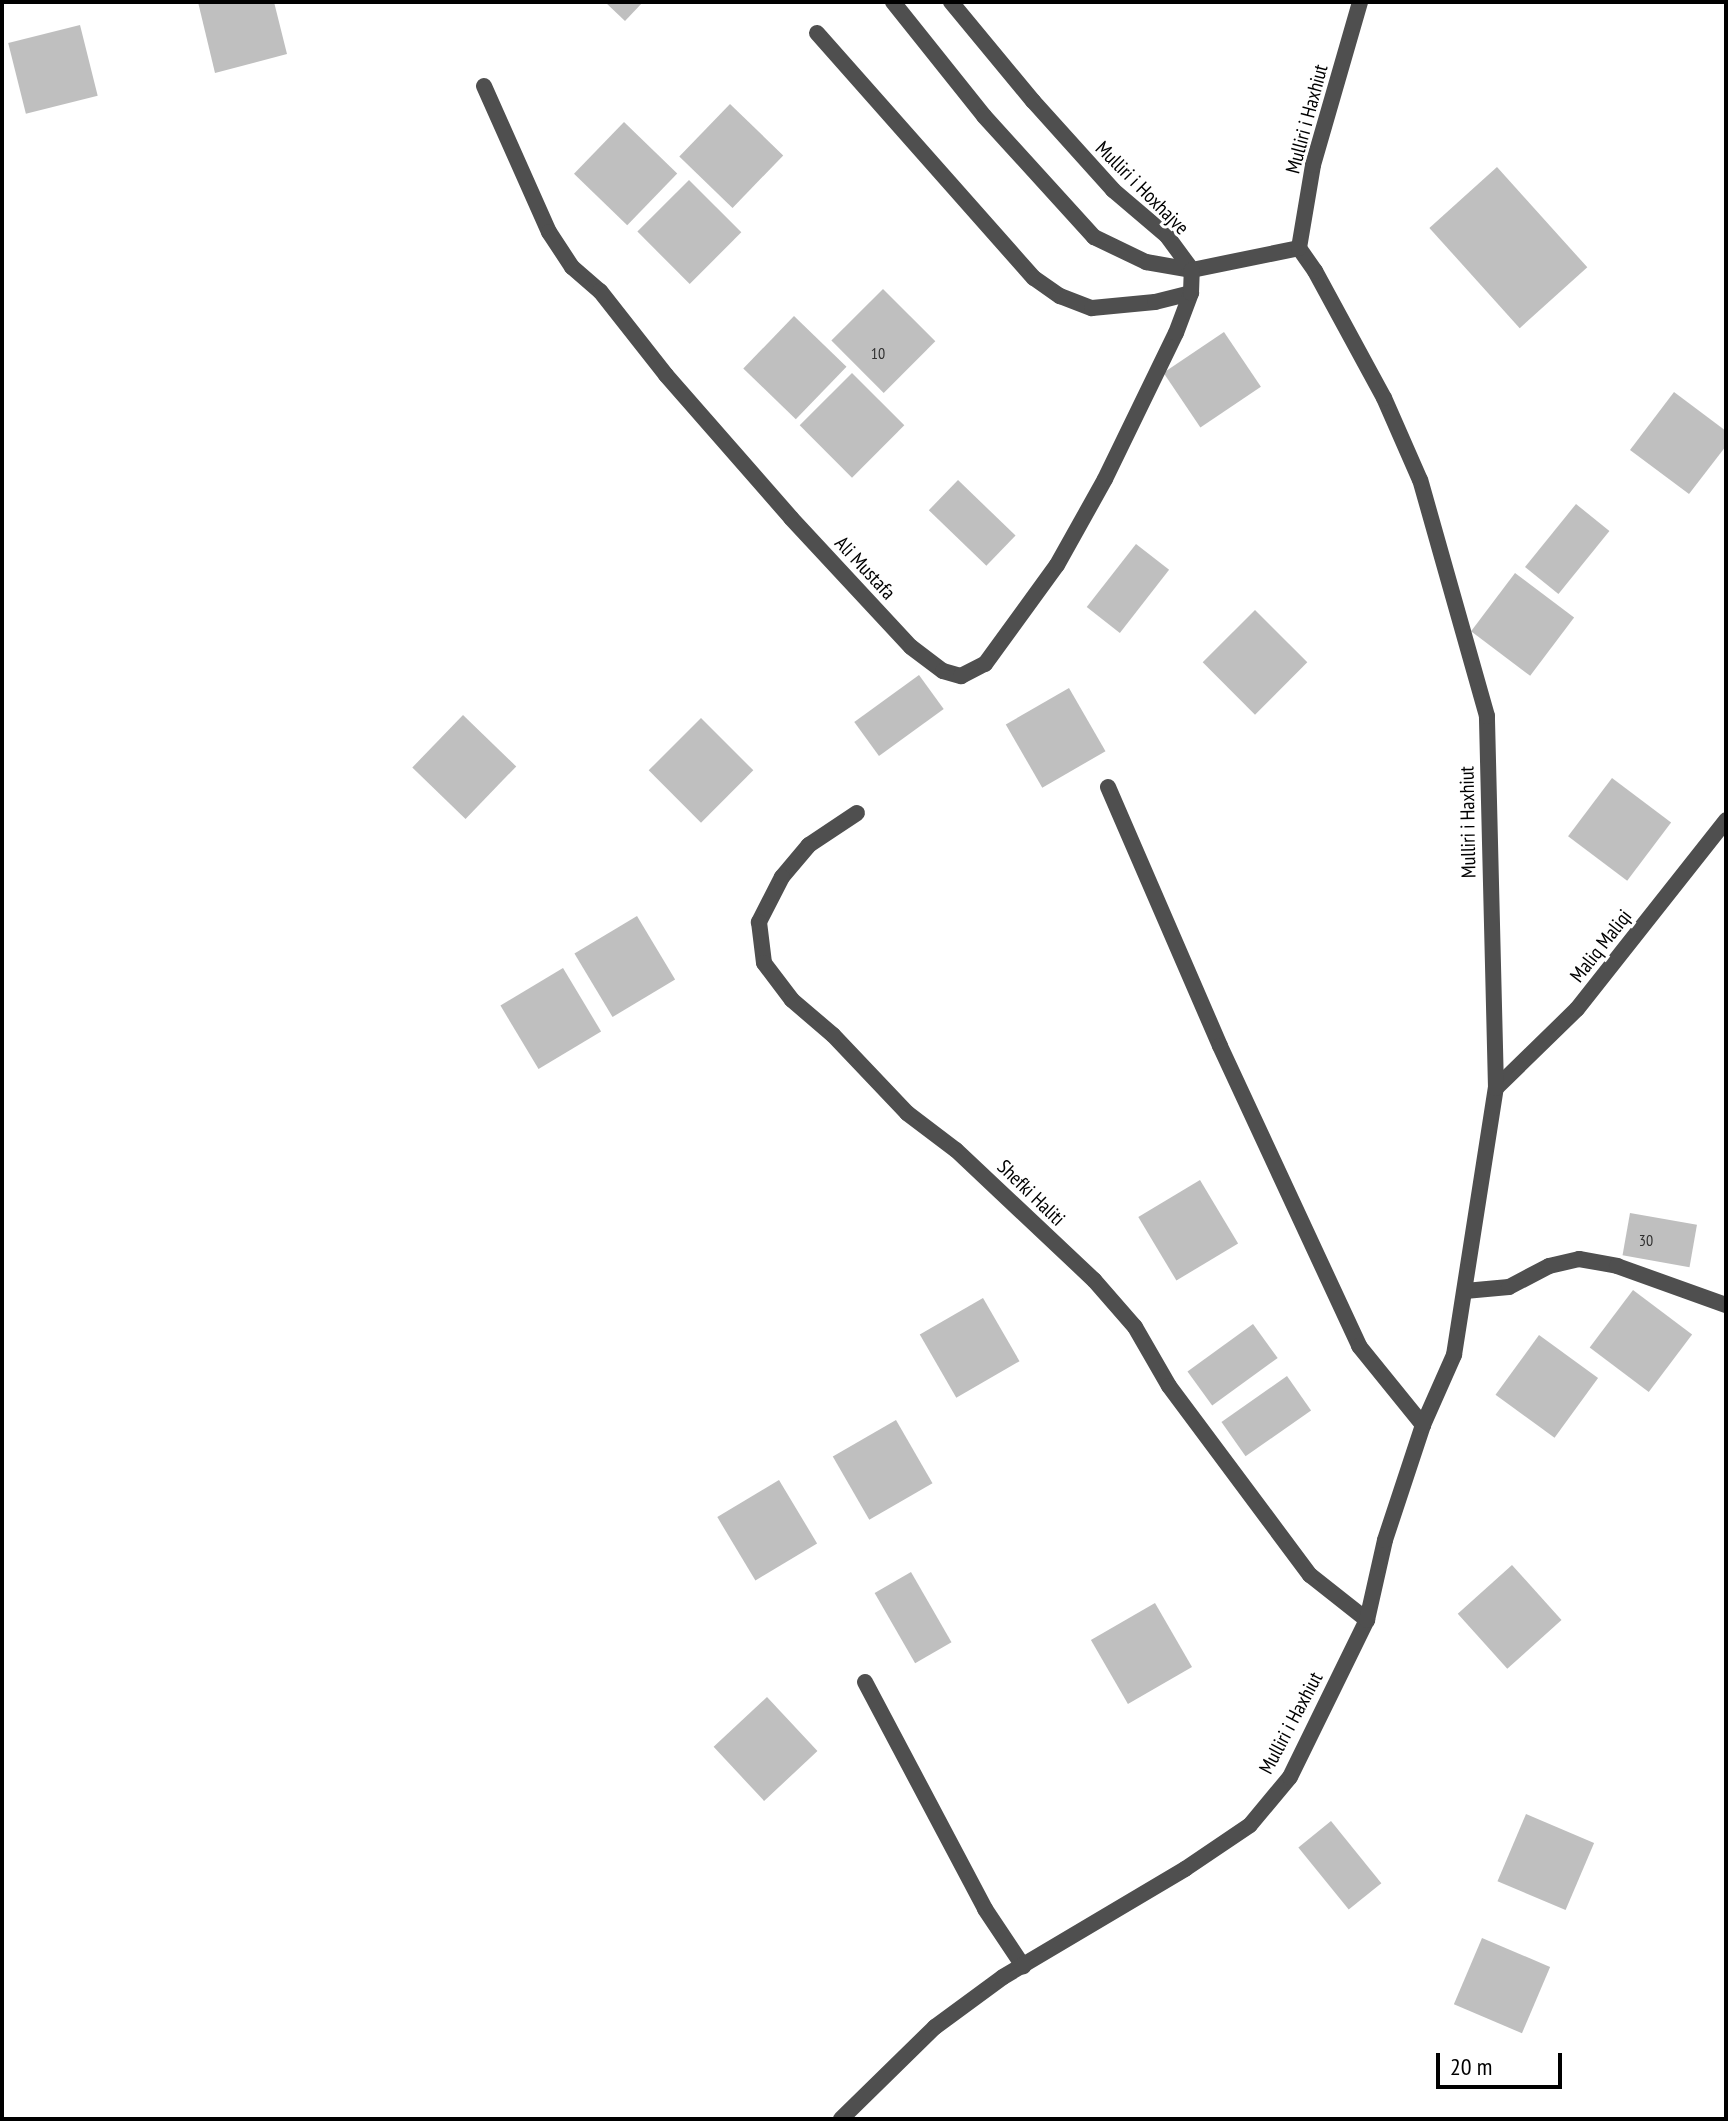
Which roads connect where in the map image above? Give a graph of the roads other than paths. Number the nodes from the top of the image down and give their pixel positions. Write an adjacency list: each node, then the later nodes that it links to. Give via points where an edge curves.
1 (893, 2): 7 (street, Mulliri i Hoxhajve, via 984,116 1094,237 1146,262)
2 (951, 2): 7 (street, Mulliri i Hoxhajve, via 1113,190 1167,236)
3 (1360, 2): 6 (street, Mulliri i Haxhiut, via 1313,165)
4 (817, 33): 8 (street, via 1034,278 1060,296 1092,308)
5 (484, 86): 8 (street, Ali Mustafa, via 549,232 572,267 600,291 687,399 900,635 952,674 961,676 985,664 1057,565 1111,466)
6 (1299, 248): 7 (street); 12 (street, Mulliri i Haxhiut, via 1384,398 1420,480 1487,716)
7 (1192, 270): 8 (street, Ali Mustafa)
8 (1191, 293)
9 (1108, 787): 15 (street, via 1359,1346)
10 (857, 813): 16 (street, Shefki Haliti, via 809,845 782,877 759,922 764,963 792,1000 897,1103 956,1150 1094,1280 1135,1327 1169,1386 1310,1575)
11 (1726, 820): 12 (street, Maliq Maliqi, via 1577,1009)
12 (1496, 1088): 13 (street, Mulliri i Haxhiut)
13 (1465, 1291): 14 (street, via 1509,1287 1549,1266 1579,1259 1617,1266); 15 (street, Mulliri i Haxhiut, via 1454,1355)
14 (1726, 1305)
15 (1423, 1425): 16 (street, Mulliri i Haxhiut, via 1385,1540)
16 (1367, 1620): 18 (street, Mulliri i Haxhiut, via 1290,1777 1250,1825)
17 (865, 1682): 18 (street, via 985,1909)
18 (1023, 1966): 19 (street, Mulliri i Haxhiut, via 935,2027)
19 (841, 2119)

